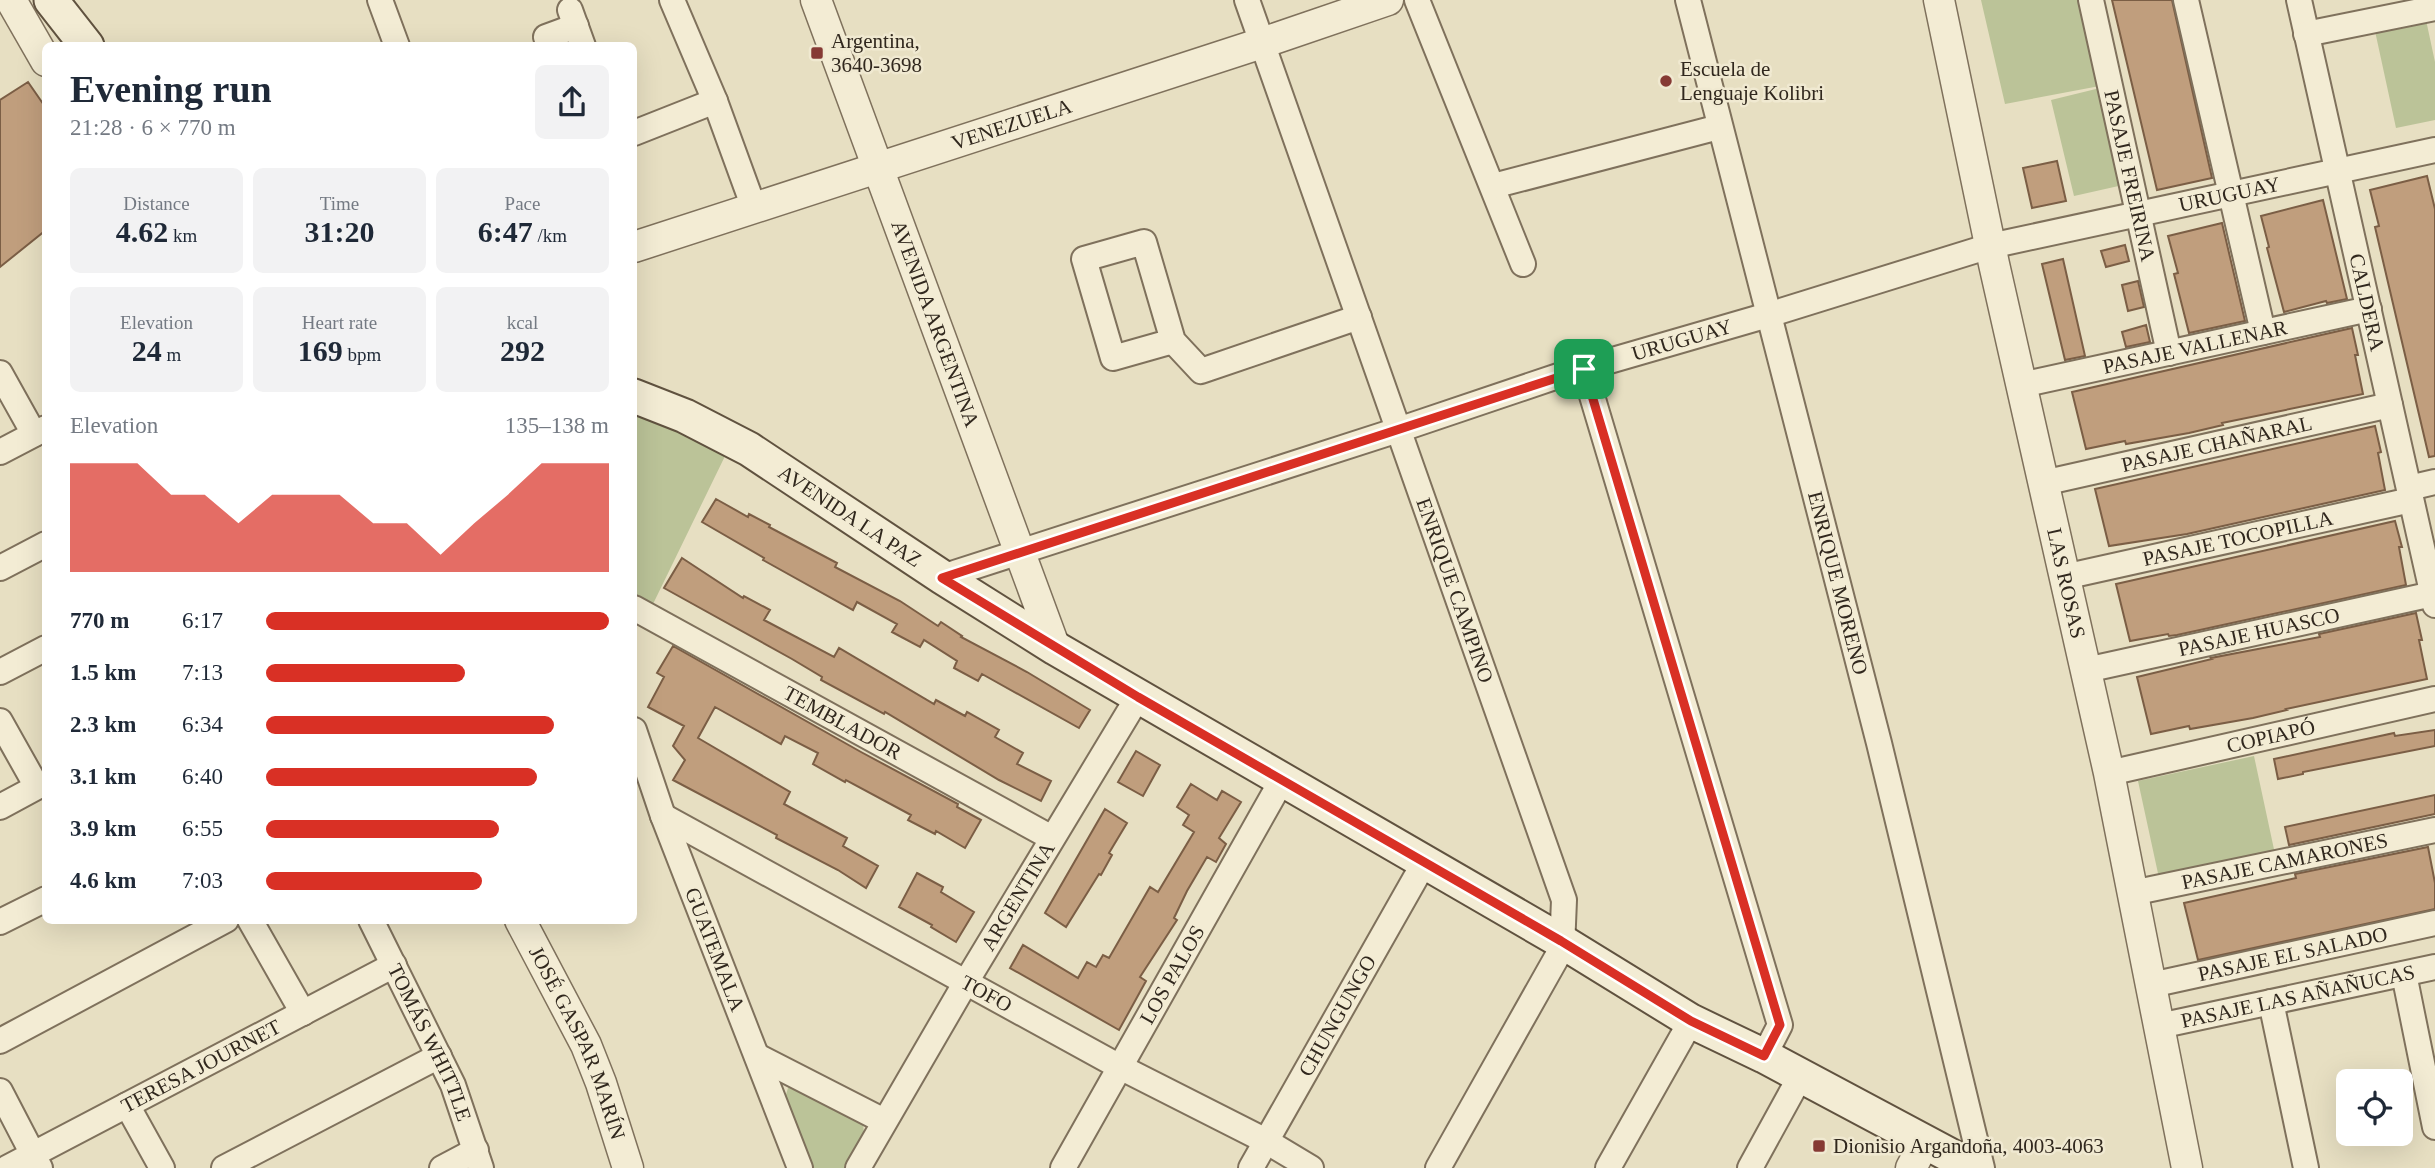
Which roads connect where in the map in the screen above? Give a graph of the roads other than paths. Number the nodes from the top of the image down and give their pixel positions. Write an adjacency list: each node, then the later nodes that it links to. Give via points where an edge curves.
1 (10, 0): 22 (street)
2 (51, 0): 19 (main road)
3 (380, 0): 20 (street)
4 (672, 0): 23 (street)
5 (816, 0): 27 (street, AVENIDA ARGENTINA)
6 (1247, 0): 21 (street, ENRIQUE CAMPINO)
7 (1388, 0): 21 (street, VENEZUELA)
8 (1417, 0): 29 (street)
9 (1688, 0): 24 (street, ENRIQUE MORENO)
10 (1939, 0): 34 (street, LAS ROSAS)
11 (2091, 0): 32 (street, PASAJE FREIRINA)
12 (2186, 0): 30 (street)
13 (2299, 0): 17 (street, CALDERA)
14 (2405, 7): 15 (street); 17 (street)
15 (2435, 8)
16 (576, 27): 18 (street)
17 (2306, 34): 28 (street, CALDERA)
18 (546, 37)
19 (84, 42)
20 (396, 42)
21 (1262, 43): 27 (street, VENEZUELA); 38 (street, ENRIQUE CAMPINO)
22 (42, 54)
23 (715, 101): 25 (street); 31 (street)
24 (1719, 127): 29 (street); 37 (street, ENRIQUE MORENO)
25 (637, 132)
26 (2435, 150): 28 (street, URUGUAY)
27 (879, 168): 31 (street, VENEZUELA); 54 (street, AVENIDA ARGENTINA)
28 (2337, 171): 30 (street, URUGUAY); 36 (street, CALDERA)
29 (1493, 186): 35 (street)
30 (2231, 194): 32 (street, URUGUAY); 39 (street)
31 (754, 208): 33 (street, VENEZUELA)
32 (2138, 214): 34 (street, URUGUAY); 41 (street, PASAJE FREIRINA)
33 (637, 246)
34 (1990, 246): 37 (street, URUGUAY); 44 (street, LAS ROSAS)
35 (1523, 264)
36 (2369, 309): 39 (street, PASAJE VALLENAR); 46 (street, CALDERA)
37 (1768, 315): 42 (street, URUGUAY); 122 (street, ENRIQUE MORENO)
38 (1359, 317): 40 (street, via 1201,371); 47 (street, ENRIQUE CAMPINO)
39 (2263, 332): 41 (street, PASAJE VALLENAR)
40 (1173, 341): 40 (street, via 1144,242 1084,259 1113,358)
41 (2169, 353): 44 (street, PASAJE VALLENAR)
42 (1584, 369): 47 (street, URUGUAY); 97 (street, via 1780,1025)
43 (0, 373): 48 (street)
44 (2021, 385): 51 (street, LAS ROSAS)
45 (637, 397): 57 (main road, AVENIDA LA PAZ, via 749,449)
46 (2390, 405): 51 (street, PASAJE CHAÑARAL); 52 (street, CALDERA)
47 (1398, 430): 54 (street, URUGUAY); 84 (street, ENRIQUE CAMPINO, via 1560,885 1564,900)
48 (40, 431): 49 (street)
49 (0, 452)
50 (2435, 482): 52 (street, PASAJE TOCOPILLA)
51 (2043, 483): 56 (street, LAS ROSAS)
52 (2410, 494): 56 (street, PASAJE TOCOPILLA); 58 (street, CALDERA)
53 (42, 546): 55 (street)
54 (1018, 552): 57 (street, URUGUAY); 60 (street, AVENIDA ARGENTINA)
55 (0, 568)
56 (2064, 577): 62 (street, LAS ROSAS)
57 (942, 578): 60 (main road, AVENIDA LA PAZ)
58 (2434, 599): 62 (street, PASAJE HUASCO)
59 (637, 610): 74 (street, TEMBLADOR)
60 (1055, 648): 64 (main road, AVENIDA LA PAZ)
61 (42, 650): 63 (street)
62 (2085, 670): 68 (street, LAS ROSAS)
63 (0, 672)
64 (1138, 697): 70 (main road, AVENIDA LA PAZ); 74 (street, ARGENTINA)
65 (2435, 699): 68 (street, COPIAPÓ)
66 (0, 721): 69 (street)
67 (637, 739): 72 (street, GUATEMALA)
68 (2109, 773): 76 (street, LAS ROSAS)
69 (38, 779): 71 (street)
70 (1282, 780): 75 (main road, AVENIDA LA PAZ); 98 (street, LOS PALOS)
71 (0, 807)
72 (663, 816): 88 (street, TOFO); 96 (street, GUATEMALA)
73 (2435, 830): 76 (street, PASAJE CAMARONES)
74 (1052, 838): 88 (street, ARGENTINA)
75 (1424, 863): 84 (main road, AVENIDA LA PAZ); 104 (street, CHUNGUNGO)
76 (2132, 893): 89 (street, LAS ROSAS)
77 (42, 901): 78 (street)
78 (0, 922)
79 (2435, 923): 89 (street, PASAJE EL SALADO)
80 (219, 924): 94 (street)
81 (252, 924): 91 (street)
82 (373, 924): 85 (street, TOMÁS WHITTLE)
83 (522, 924): 112 (street, JOSÉ GASPAR MARÍN, via 586,1045)
84 (1561, 941): 92 (main road, AVENIDA LA PAZ); 118 (street, ENRIQUE CAMPINO, via 1562,948)
85 (394, 965): 91 (street, TERESA JOURNET); 95 (street, TOMÁS WHITTLE)
86 (2435, 967): 87 (street, PASAJE LAS AÑAÑUCAS)
87 (2404, 974): 90 (street, PASAJE LAS AÑAÑUCAS); 103 (street)
88 (966, 982): 98 (street, TOFO); 102 (street, ARGENTINA)
89 (2151, 985): 93 (street, LAS ROSAS)
90 (2271, 1002): 93 (street, PASAJE LAS AÑAÑUCAS); 124 (street)
91 (303, 1013): 101 (street, TERESA JOURNET)
92 (1691, 1021): 97 (main road, AVENIDA LA PAZ); 119 (street)
93 (2159, 1026): 123 (street, LAS ROSAS)
94 (0, 1041)
95 (439, 1056): 106 (street, TOMÁS WHITTLE); 110 (street)
96 (757, 1056): 102 (street); 113 (street, GUATEMALA)
97 (1764, 1056): 99 (main road, AVENIDA LA PAZ)
98 (1120, 1067): 104 (street, TOFO); 115 (street, LOS PALOS)
99 (1801, 1076): 105 (main road, AVENIDA LA PAZ); 120 (street)
100 (0, 1091): 107 (street)
101 (127, 1105): 107 (street, TERESA JOURNET); 109 (street)
102 (884, 1121): 114 (street, ARGENTINA)
103 (2435, 1126)
104 (1266, 1141): 116 (street, CHUNGUNGO); 117 (street, TOFO)
105 (1918, 1155): 121 (main road, AVENIDA LA PAZ)
106 (478, 1159): 111 (street)
107 (37, 1161): 108 (street, TERESA JOURNET)
108 (7, 1168)
109 (162, 1168)
110 (224, 1168)
111 (442, 1168)
112 (628, 1168)
113 (800, 1168)
114 (858, 1168)
115 (1063, 1168)
116 (1251, 1168)
117 (1311, 1168)
118 (1438, 1168)
119 (1608, 1168)
120 (1750, 1168)
121 (1974, 1168)
122 (1982, 1168)
123 (2188, 1168)
124 (2306, 1168)

